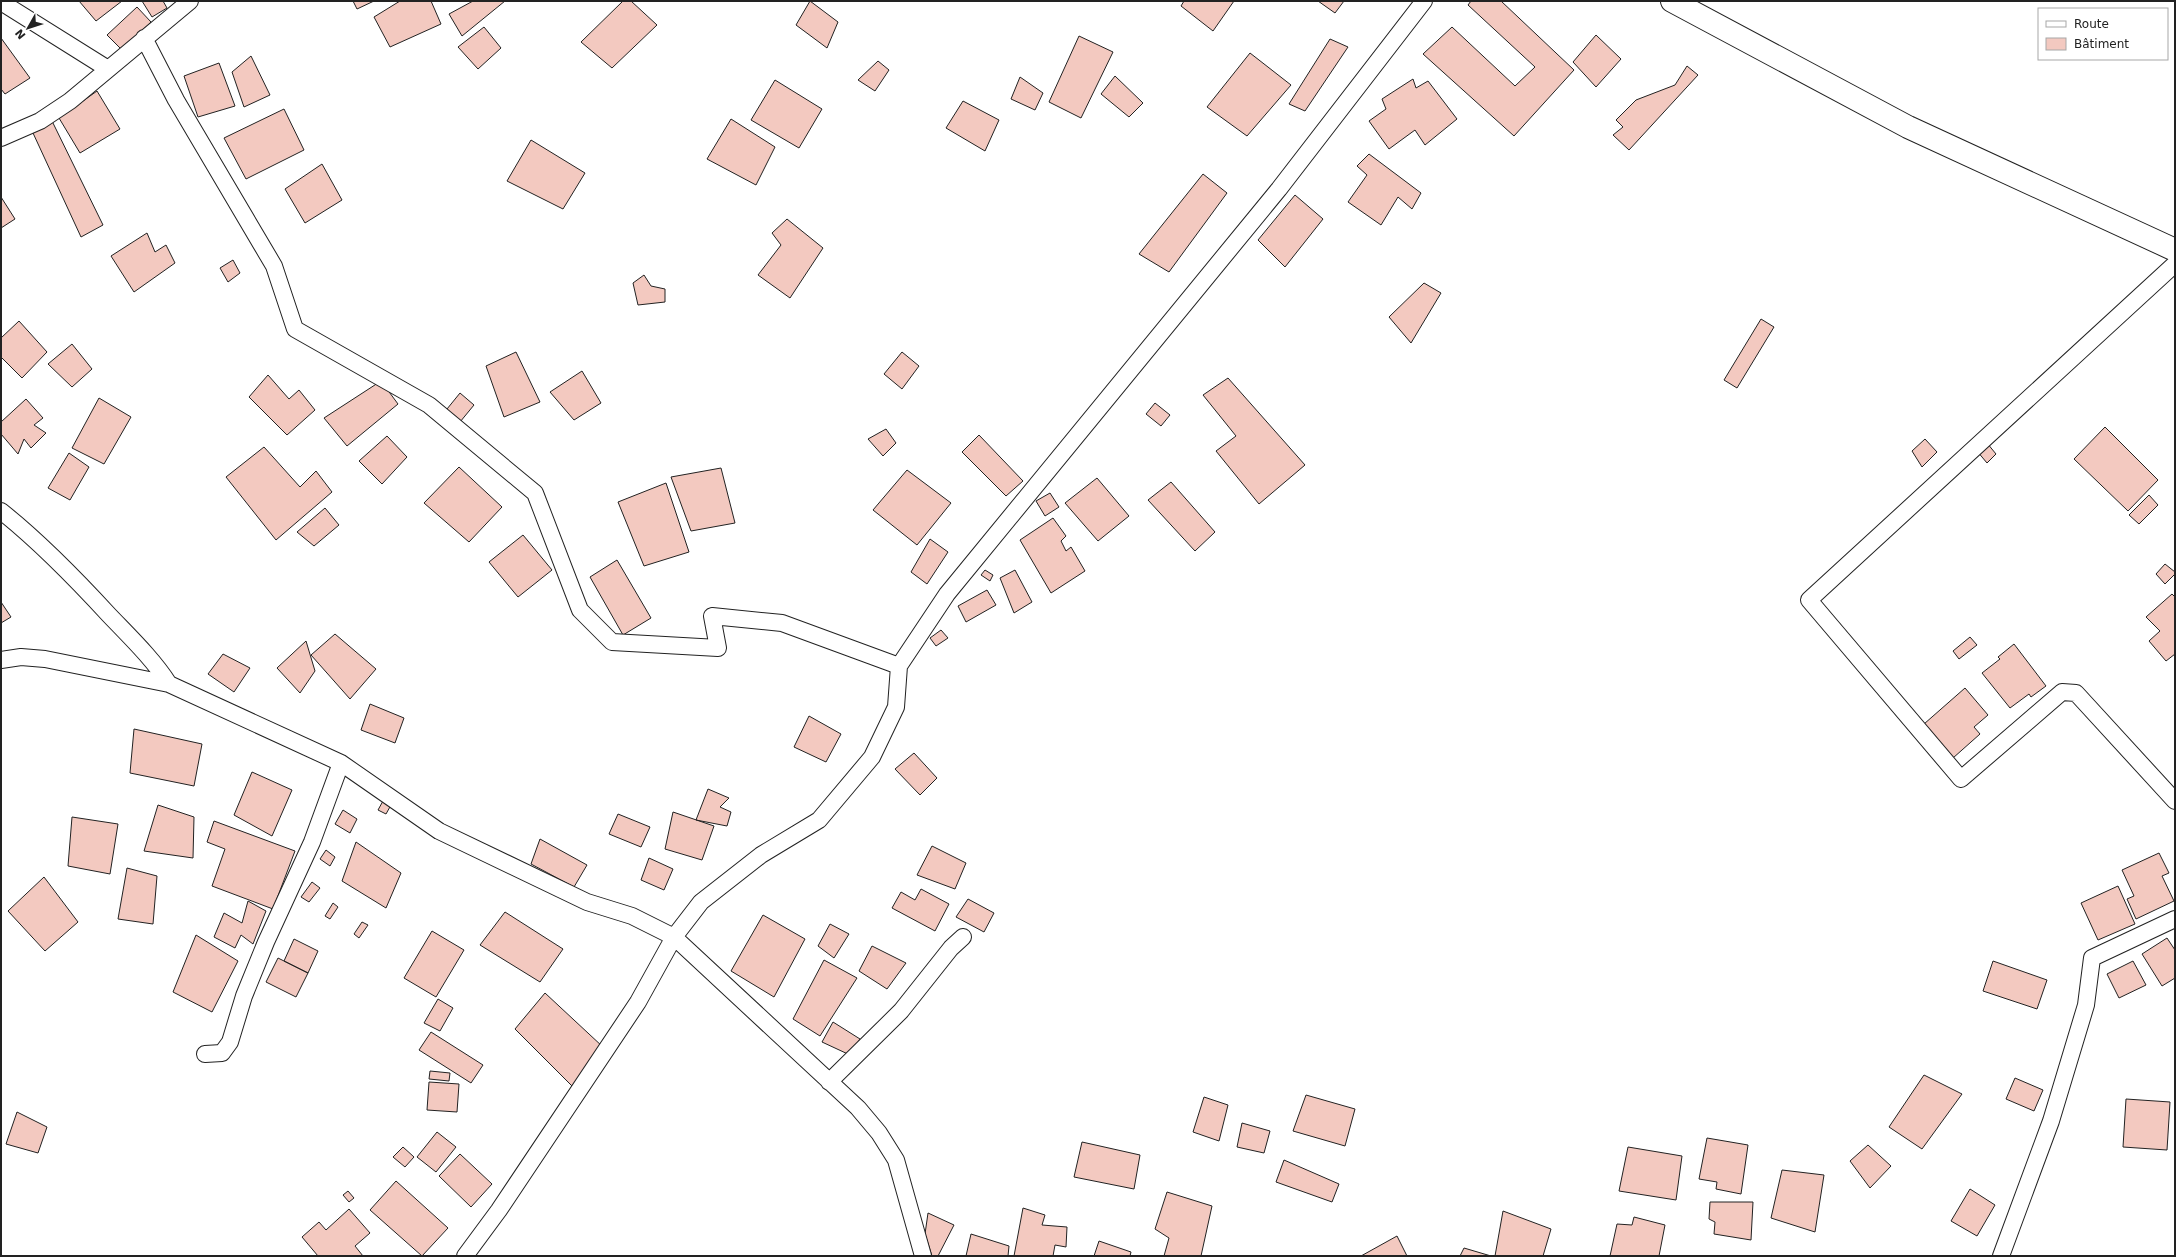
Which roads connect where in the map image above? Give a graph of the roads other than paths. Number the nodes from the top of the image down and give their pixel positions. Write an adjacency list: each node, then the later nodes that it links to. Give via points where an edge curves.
1 (190, 1): 5 (street)
2 (1424, 1): 12 (street, via 1279,189 948,594)
3 (1672, 1): 8 (main road, via 1908,127)
4 (1, 2): 6 (street)
5 (144, 38): 6 (street); 12 (street, via 176,100 274,266 295,329 429,404 535,492 580,610 612,642 718,648 712,616 782,623)
6 (108, 69): 7 (street, via 70,101 46,117)
7 (1, 138)
8 (2175, 250)
9 (2175, 264): 15 (street, via 1809,600 1961,779 2062,692 2076,693)
10 (1, 511): 13 (street, via 28,533 81,585 157,666)
11 (1, 660): 13 (street, via 21,657 45,659)
12 (899, 666): 17 (street, via 896,706 867,762 819,820 761,855 701,902)
13 (169, 684): 14 (street)
14 (341, 763): 17 (street, via 439,831 587,902 632,916); 19 (street, via 312,842 252,976 230,1042 222,1053)
15 (2175, 801)
16 (2175, 919): 23 (street, via 2092,958 2086,1004 2050,1121)
17 (674, 937): 20 (street); 21 (street, via 638,1002 499,1210)
18 (963, 937): 20 (street, via 950,948 901,1011)
19 (205, 1054)
20 (829, 1082): 22 (street, via 858,1108 879,1133 896,1160)
21 (465, 1256)
22 (923, 1256)
23 (2002, 1256)

